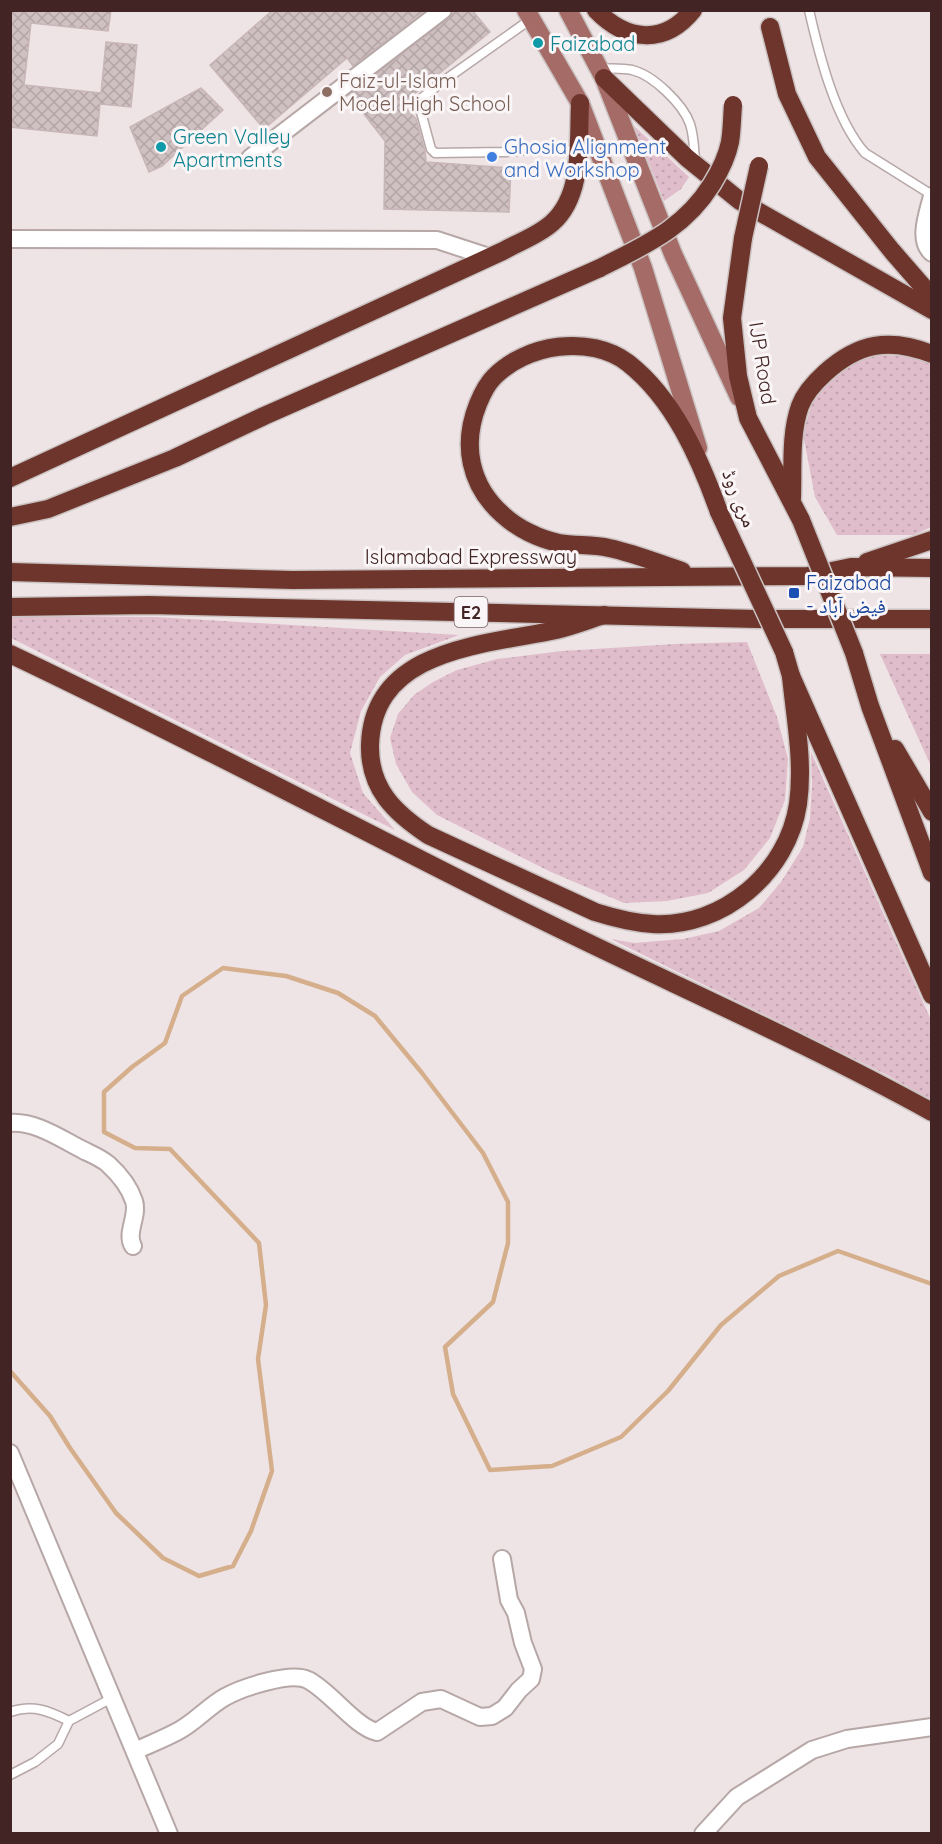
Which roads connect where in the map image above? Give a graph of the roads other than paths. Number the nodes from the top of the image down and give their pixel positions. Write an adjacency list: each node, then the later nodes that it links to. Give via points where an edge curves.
1 (443, 10): 12 (street)
2 (568, 10): 8 (main road)
3 (596, 10): 4 (highway, via 629,34 648,35 661,33 685,20)
4 (693, 10)
5 (809, 10): 15 (lane, via 829,82 856,144)
6 (529, 15): 9 (main road, مری روڈ); 11 (lane, via 418,101 431,149 435,153)
7 (770, 27): 19 (highway, via 787,94 817,157)
8 (601, 73): 13 (highway); 13 (lane, via 633,70 655,81 689,121); 22 (main road, via 673,254)
9 (580, 103): 11 (highway); 23 (main road, مری روڈ, via 643,268)
10 (733, 105): 26 (highway, bridge, via 726,157 700,201 658,238 600,268 175,458 48,509)
11 (578, 151): 18 (highway, via 575,182 564,208 552,223)
12 (250, 158)
13 (696, 164): 20 (highway, via 740,201)
14 (759, 166): 22 (highway, IJP Road, bridge, via 743,238 732,318 738,376)
15 (932, 195): 17 (street, via 924,240)
16 (10, 239): 18 (street, via 437,240)
17 (932, 253)
18 (489, 257): 24 (highway)
19 (932, 297)
20 (932, 310)
21 (932, 354): 25 (highway, via 904,346 876,345 853,351 814,382 801,404 795,429)
22 (748, 418): 25 (highway, IJP Road)
23 (706, 476): 31 (highway, via 669,408 627,362 608,352 558,346 527,355 493,377 472,419 470,459 487,498 502,515 535,535 558,543 608,548); 36 (highway, مری روڈ, bridge)
24 (10, 477)
25 (792, 499): 37 (highway, IJP Road, bridge, via 854,653)
26 (10, 517)
27 (932, 540): 28 (highway)
28 (851, 567): 29 (highway, Islamabad Expressway / E2); 31 (highway, Islamabad Expressway / E2, via 808,576)
29 (932, 568)
30 (10, 572): 31 (highway, Islamabad Expressway / E2, via 292,580)
31 (698, 576)
32 (10, 608): 33 (highway, E2, via 149,605)
33 (604, 615): 34 (highway, E2); 36 (highway, via 428,660 390,687 377,707 370,748 374,775 385,798 403,818 428,835 622,920 655,924 711,914 734,902 769,873 793,830 800,775)
34 (932, 619)
35 (10, 654): 41 (highway, via 510,905 770,1028)
36 (791, 676): 40 (highway, مری روڈ)
37 (870, 706): 38 (highway); 39 (highway)
38 (932, 812)
39 (932, 873)
40 (932, 995)
41 (932, 1112)
42 (10, 1123): 43 (street, via 21,1122 44,1130 106,1162 125,1182 135,1203 129,1237)
43 (133, 1246)
44 (10, 1453): 46 (street)
45 (502, 1559): 50 (street, via 509,1600 533,1669 531,1679 492,1716 480,1717 441,1699 422,1702 377,1732 366,1730 307,1679 291,1678 225,1696 182,1729)
46 (112, 1698): 48 (lane); 50 (street)
47 (10, 1712): 48 (lane, via 31,1707)
48 (69, 1721): 51 (lane, via 58,1744)
49 (932, 1727): 53 (street, via 847,1739 812,1750 736,1797)
50 (135, 1752): 52 (street)
51 (10, 1775)
52 (169, 1833)
53 (703, 1833)

